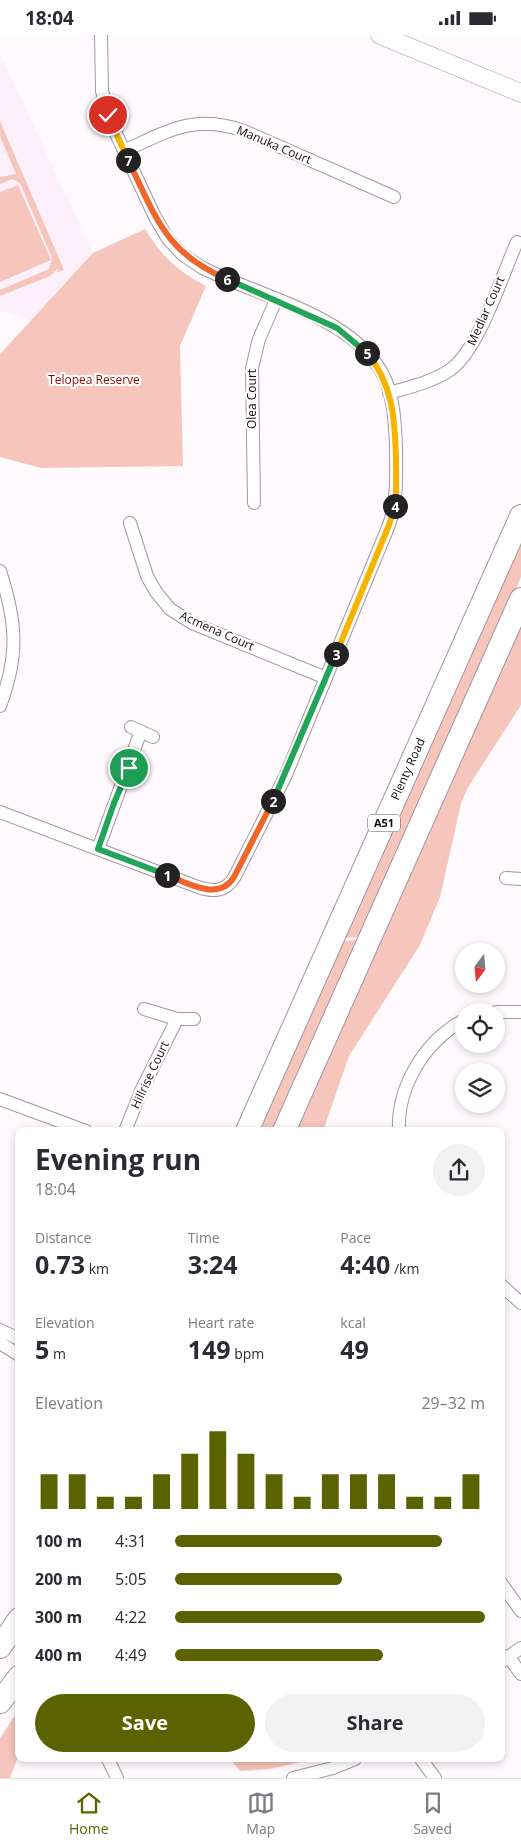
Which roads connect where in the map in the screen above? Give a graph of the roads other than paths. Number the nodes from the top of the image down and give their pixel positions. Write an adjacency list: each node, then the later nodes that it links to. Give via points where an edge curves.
1 (101, 35): 6 (street, via 102,91 108,115)
2 (380, 35): 4 (street)
3 (394, 35): 4 (street)
4 (428, 53): 5 (street)
5 (521, 93)
6 (124, 151): 7 (street, Manuka Court, via 185,125 223,125 244,131); 9 (street, via 155,217 175,247 207,270)
7 (394, 197)
8 (516, 242): 10 (street, Medlar Court, via 474,341 463,359 442,375)
9 (276, 300): 10 (street, via 337,328 357,342 379,369); 11 (street, Olea Court, via 252,368)
10 (389, 393): 16 (street, via 395,433 394,509)
11 (254, 503)
12 (521, 516): 32 (highway, Plenty Road / A51)
13 (130, 523): 16 (street, Acmena Court, via 148,576 170,609 192,623)
14 (1, 577): 17 (street, via 14,622 15,646)
15 (521, 599): 33 (highway, A51)
16 (326, 678): 20 (street, via 280,786 226,887 206,889)
17 (0, 706)
18 (142, 732): 20 (street)
19 (0, 812): 20 (street)
20 (98, 849)
21 (506, 878): 22 (street)
22 (521, 879)
23 (144, 1009): 26 (street)
24 (505, 1012): 25 (street)
25 (521, 1012)
26 (177, 1019): 27 (street); 31 (street, Hillrise Court)
27 (194, 1019)
28 (455, 1026): 34 (street, via 440,1035 422,1056 403,1102)
29 (0, 1099): 30 (street)
30 (75, 1127)
31 (127, 1127)
32 (249, 1127)
33 (286, 1127)
34 (400, 1127)
35 (505, 1289): 36 (street)
36 (521, 1303)
37 (0, 1330): 38 (street)
38 (15, 1337)
39 (0, 1343): 40 (street)
40 (15, 1352)
41 (505, 1589): 42 (street)
42 (521, 1611)
43 (15, 1625): 44 (highway)
44 (0, 1647)
45 (521, 1648): 46 (street)
46 (505, 1659): 47 (street)
47 (521, 1674)
48 (15, 1682): 49 (highway)
49 (0, 1702)
50 (109, 1762): 53 (street)
51 (348, 1762): 54 (street)
52 (423, 1762): 55 (street)
53 (117, 1778)
54 (293, 1778)
55 (435, 1778)

